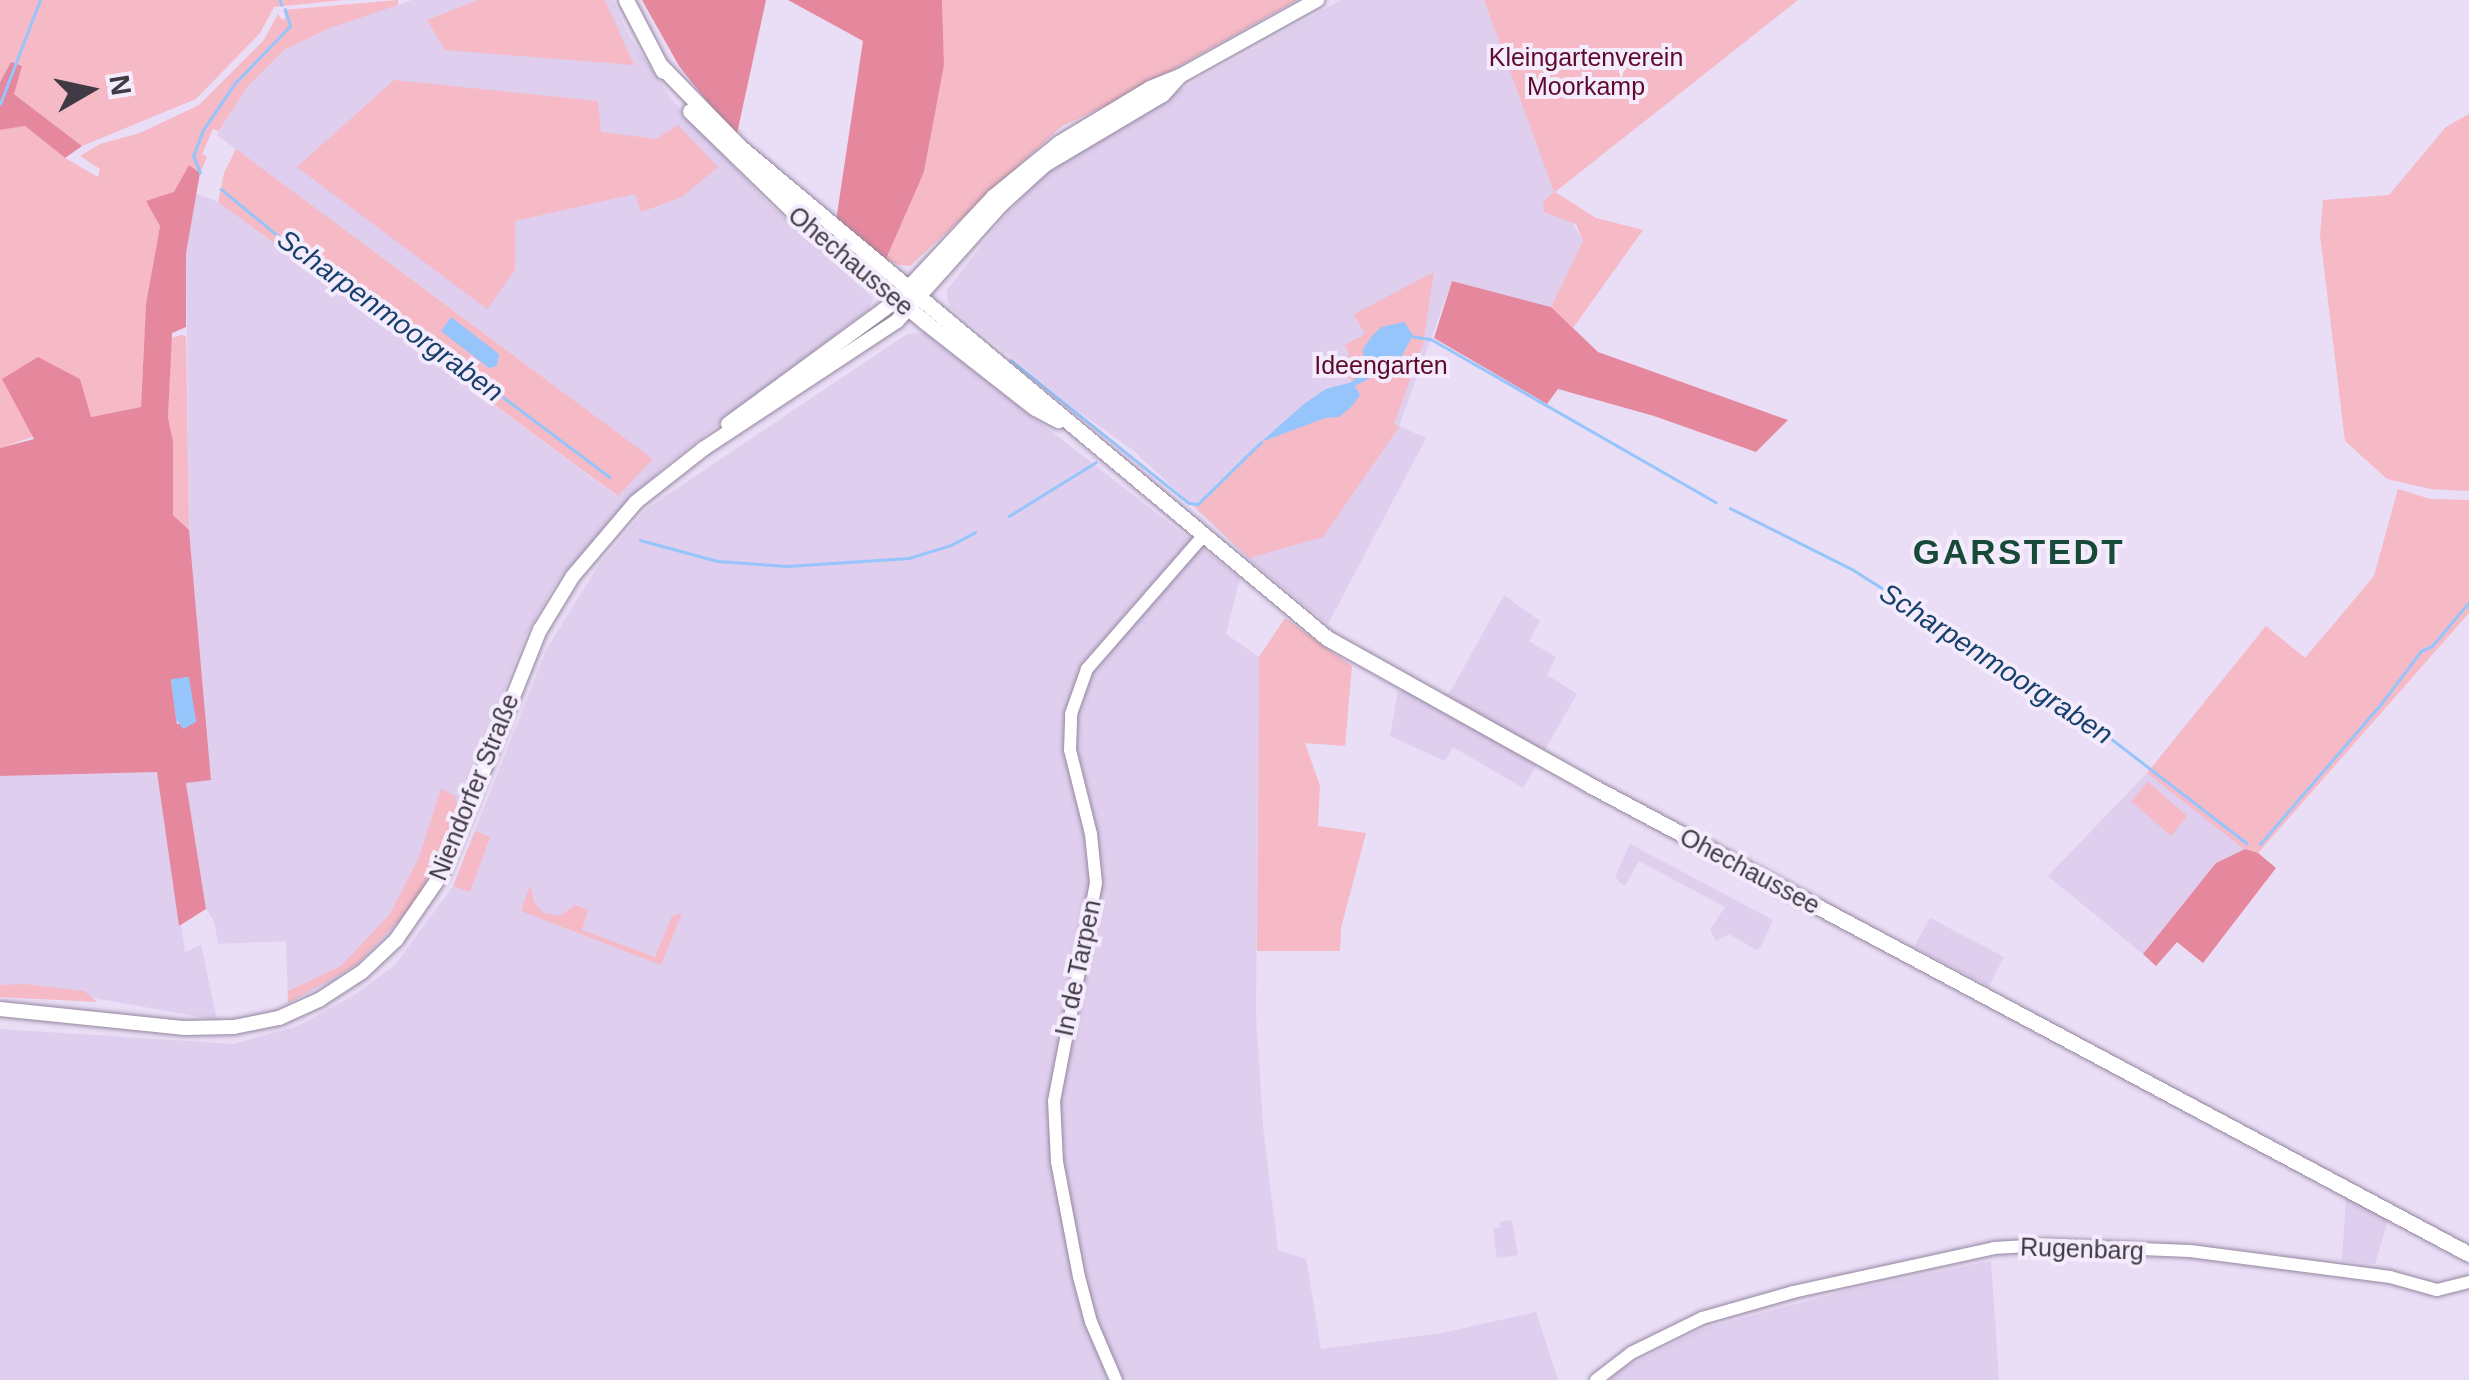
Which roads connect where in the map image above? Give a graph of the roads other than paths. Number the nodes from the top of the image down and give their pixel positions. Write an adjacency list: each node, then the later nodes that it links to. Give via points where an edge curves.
1 (626, 0): 3 (main road, Ohechaussee, via 660,65)
2 (1317, 0): 3 (main road, Niendorfer Straße, via 1180,76 1163,95 1044,165)
3 (910, 300): 4 (main road, Ohechaussee, via 1036,408 1070,426); 5 (main road, Niendorfer Straße, via 712,434 703,449 636,502 553,605 443,872 422,908 362,972 298,1010 234,1027)
4 (1204, 536): 6 (main road, Ohechaussee, via 1292,612 1370,664); 8 (street, In de Tarpen, via 1087,669 1071,714 1070,750 1096,884 1054,1101 1057,1162 1078,1277)
5 (0, 1009)
6 (2469, 1254)
7 (2469, 1282): 9 (street, Rugenbarg, via 2437,1290 2390,1276 2190,1252 1994,1248 1702,1318 1631,1353)
8 (1116, 1380)
9 (1596, 1380)

